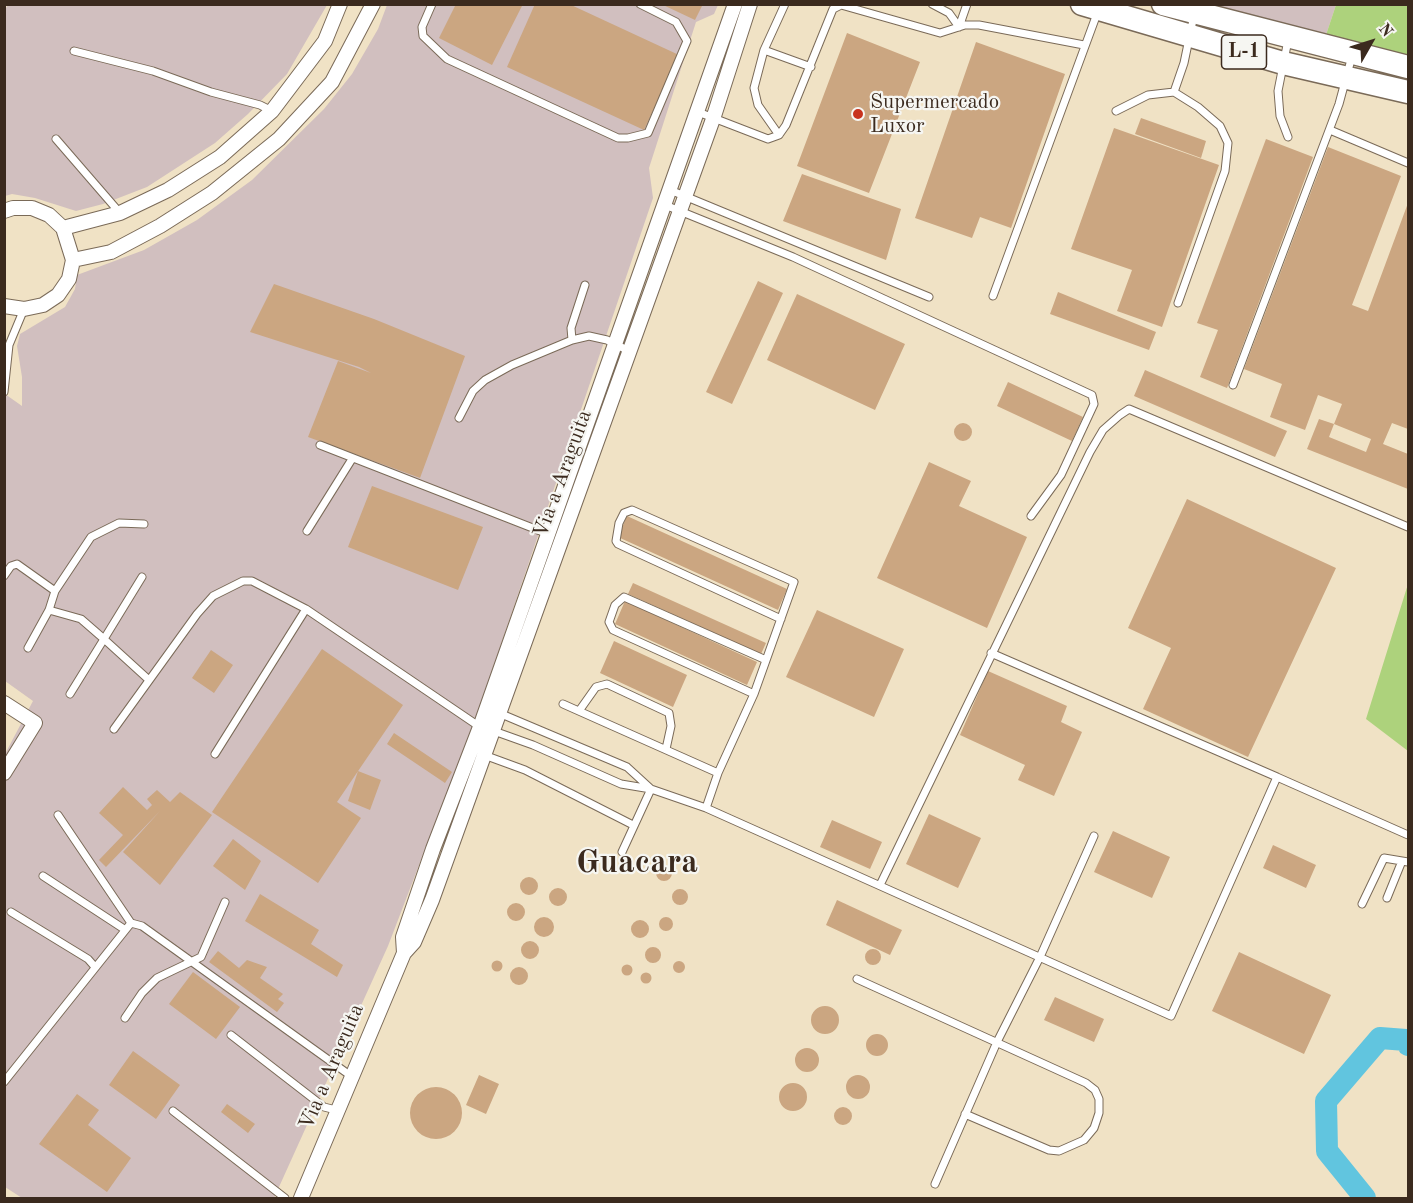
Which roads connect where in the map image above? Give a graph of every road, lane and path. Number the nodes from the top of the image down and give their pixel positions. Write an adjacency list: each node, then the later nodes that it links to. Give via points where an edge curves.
1 (340, 4): 26 (street, via 325,41)
2 (373, 4): 41 (street, via 332,82 279,139 212,194 160,226 111,252)
3 (432, 4): 4 (lane, via 422,27 423,36 447,59 618,138 648,133 687,41 676,22)
4 (640, 4)
5 (735, 4): 28 (street, Via a Araguita)
6 (750, 4): 29 (street, Via a Araguita)
7 (785, 4): 17 (lane)
8 (932, 4): 13 (lane, via 949,13)
9 (967, 4): 13 (lane)
10 (1163, 4): 12 (main road, L-1)
11 (1090, 7): 14 (main road, L-1); 16 (lane)
12 (1194, 13): 14 (lane); 15 (main road, L-1)
13 (959, 27): 16 (lane, via 979,25); 21 (lane, via 940,33 842,5 833,9)
14 (1191, 36): 20 (main road, L-1); 24 (lane)
15 (1289, 38): 19 (main road, L-1); 20 (lane)
16 (1084, 45): 43 (lane)
17 (764, 50): 21 (lane); 31 (lane, via 754,97)
18 (74, 51): 26 (lane, via 153,71)
19 (1353, 54): 22 (main road, L-1); 23 (lane)
20 (1283, 63): 23 (main road, L-1); 32 (lane, via 1278,91 1280,116)
21 (811, 67): 31 (lane)
22 (1408, 67)
23 (1346, 77): 25 (main road, L-1); 30 (lane)
24 (1174, 92): 27 (lane, via 1148,95); 45 (lane, via 1220,126 1228,143 1225,171)
25 (1408, 92)
26 (272, 111): 39 (street, via 220,157 168,190)
27 (1116, 111)
28 (698, 112): 29 (lane); 35 (street, Via a Araguita)
29 (713, 118): 31 (lane, via 768,139); 35 (street, Via a Araguita)
30 (1330, 129): 34 (lane); 51 (lane)
31 (779, 135)
32 (1288, 137)
33 (56, 139): 39 (lane)
34 (1408, 163)
35 (676, 193): 36 (street, Via a Araguita); 38 (street, Via a Araguita); 44 (lane)
36 (665, 204): 38 (lane); 49 (street, Via a Araguita)
37 (4, 211): 40 (street, via 32,208 49,215)
38 (679, 211): 49 (street, Via a Araguita); 56 (lane, via 793,257 1092,395 1094,404 1061,475)
39 (120, 213): 40 (street)
40 (63, 228): 41 (street)
41 (74, 260): 47 (street, via 69,279 58,294 43,305)
42 (585, 285): 48 (lane, via 571,328)
43 (993, 296)
44 (929, 297)
45 (1178, 303)
46 (4, 306): 47 (street)
47 (24, 309): 50 (lane)
48 (572, 340): 49 (lane, via 589,336); 53 (lane, via 485,380 473,391)
49 (623, 347): 60 (street, Via a Araguita)
50 (5, 362): 52 (lane)
51 (1233, 385)
52 (4, 392)
53 (459, 418)
54 (320, 445): 55 (lane)
55 (352, 459): 59 (lane); 60 (lane)
56 (1031, 516)
57 (144, 524): 63 (lane, via 119,523 91,537)
58 (1408, 526): 69 (lane, via 1129,409 1103,430 1090,452)
59 (307, 531)
60 (555, 536): 76 (street, Via a Araguita)
61 (4, 576): 63 (lane, via 17,564)
62 (142, 576): 67 (lane)
63 (55, 591): 65 (lane)
64 (306, 609): 71 (lane, via 252,581 243,581 213,596); 79 (lane); 82 (lane)
65 (49, 610): 67 (lane, via 81,619); 68 (lane)
66 (781, 619): 66 (lane, via 794,582 632,510 624,513 619,523 618,544); 70 (lane)
67 (104, 639): 71 (lane); 72 (lane)
68 (28, 648)
69 (991, 653): 85 (lane); 95 (lane)
70 (766, 660): 73 (lane); 73 (lane, via 624,597 615,605 609,622 613,630)
71 (149, 680): 78 (lane)
72 (70, 694)
73 (754, 694): 83 (lane)
74 (4, 703): 84 (street, via 35,723)
75 (563, 704): 77 (lane)
76 (492, 711): 79 (street, Via a Araguita); 86 (lane, via 627,766)
77 (579, 711): 80 (lane); 80 (lane, via 596,687 607,684 669,713 671,726)
78 (114, 729)
79 (486, 729): 81 (street, Via a Araguita); 86 (lane, via 621,784)
80 (666, 749): 83 (lane)
81 (477, 753): 89 (lane, via 525,770); 109 (street, Via a Araguita, via 432,900 414,942 404,953)
82 (215, 754)
83 (718, 772): 87 (lane)
84 (4, 773)
85 (1277, 777): 90 (lane); 102 (lane, via 1171,1016)
86 (651, 789): 87 (lane); 89 (lane)
87 (706, 808): 95 (lane)
88 (58, 815): 100 (lane)
89 (633, 825): 92 (lane)
90 (1408, 835)
91 (1094, 836): 102 (lane)
92 (622, 852)
93 (1405, 861): 96 (lane); 98 (lane, via 1384,858)
94 (43, 876): 101 (lane)
95 (880, 885): 102 (lane)
96 (1387, 898)
97 (225, 902): 103 (lane, via 201,957)
98 (1362, 904)
99 (11, 912): 104 (lane)
100 (131, 923): 101 (lane); 103 (lane, via 142,926)
101 (124, 929): 104 (lane)
102 (1040, 957): 108 (lane)
103 (193, 963): 106 (lane, via 151,983); 109 (lane)
104 (95, 967): 110 (lane)
105 (857, 979): 108 (lane)
106 (124, 1018)
107 (231, 1035): 111 (lane, via 324,1107)
108 (997, 1042): 113 (lane); 113 (lane, via 1095,1089 1099,1113 1094,1128 1073,1147 1049,1150)
109 (351, 1076): 111 (street, Via a Araguita)
110 (4, 1082)
111 (336, 1110): 116 (street, Via a Araguita)
112 (173, 1111): 115 (lane)
113 (965, 1114): 114 (lane)
114 (934, 1184)
115 (285, 1198)
116 (301, 1198)

